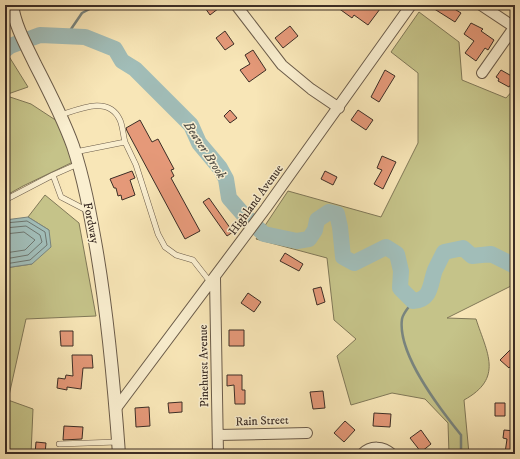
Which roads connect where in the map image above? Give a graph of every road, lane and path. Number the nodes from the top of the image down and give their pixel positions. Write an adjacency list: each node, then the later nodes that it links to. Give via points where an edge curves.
1 (236, 5): 7 (street, via 282,65)
2 (411, 5): 7 (street, Highland Avenue)
3 (481, 5): 5 (street)
4 (10, 8): 8 (street, Fordway, via 20,34)
5 (515, 26): 6 (street)
6 (482, 73)
7 (339, 108): 15 (street, Highland Avenue)
8 (61, 116): 9 (lane, via 97,105 104,106 117,115); 10 (street, Fordway)
9 (125, 142): 10 (lane); 15 (lane, via 165,247 176,255 193,260)
10 (74, 152): 11 (street, Fordway)
11 (78, 164): 12 (lane); 14 (street, Fordway)
12 (53, 175): 13 (lane); 14 (lane, via 60,197)
13 (5, 200)
14 (89, 212): 16 (street, Fordway, via 107,322)
15 (213, 281): 16 (street, Highland Avenue); 18 (street, Pinehurst Avenue)
16 (117, 407): 20 (street, Fordway)
17 (307, 433): 18 (street, Rain Street)
18 (218, 436): 21 (street, Pinehurst Avenue)
19 (59, 444): 20 (lane)
20 (119, 448)
21 (218, 454)
22 (362, 454): 23 (street, via 377,447)
23 (392, 454)

